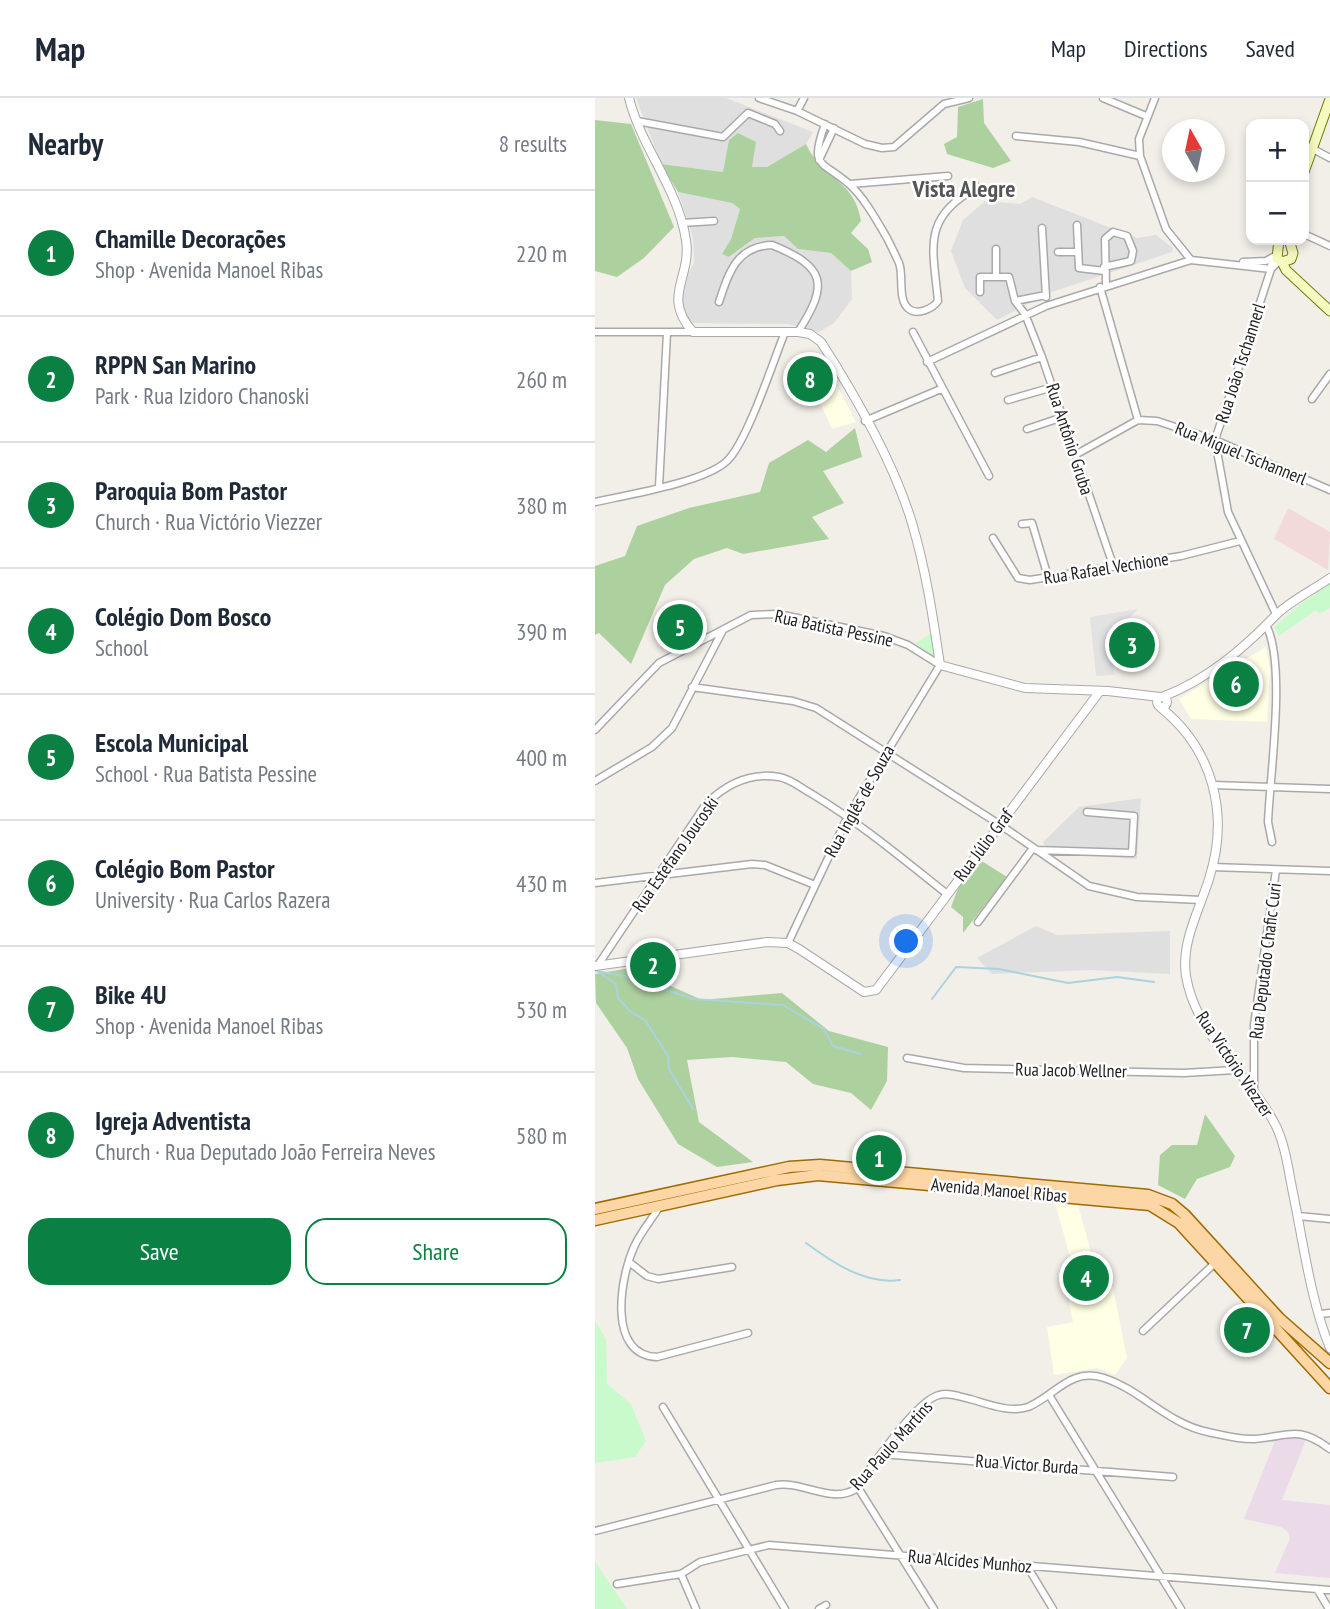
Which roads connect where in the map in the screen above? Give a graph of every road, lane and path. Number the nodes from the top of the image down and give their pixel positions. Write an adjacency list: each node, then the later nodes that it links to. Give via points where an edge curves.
1 (629, 98): 10 (street)
2 (759, 98): 8 (street)
3 (804, 98): 8 (street)
4 (969, 98): 12 (street, via 944,104 894,147 865,144)
5 (1103, 98): 9 (street)
6 (1155, 98): 9 (street)
7 (1330, 99): 15 (main road)
8 (797, 111): 11 (street)
9 (1146, 116): 17 (street, via 1139,139)
10 (637, 121): 13 (street, via 723,138 748,113 775,124); 24 (street)
11 (825, 124): 12 (street); 19 (street)
12 (834, 128): 19 (street)
13 (780, 131)
14 (1016, 136): 17 (street, via 1079,142)
15 (1311, 148): 16 (main road); 18 (street)
16 (1309, 155)
17 (1140, 156): 33 (street, via 1166,229)
18 (1330, 158)
19 (820, 160): 21 (street, via 823,167)
20 (948, 176): 21 (street)
21 (850, 184): 22 (street, via 900,265 903,297 913,311 923,311 938,300 933,278 934,230 955,203)
22 (978, 187)
23 (714, 221): 24 (street)
24 (682, 223): 47 (street, via 687,248 676,302)
25 (1077, 225): 31 (street)
26 (1042, 228): 40 (street)
27 (1309, 236): 28 (street)
28 (1330, 246)
29 (996, 249): 37 (street)
30 (1058, 252): 31 (street)
31 (1077, 252): 36 (street, via 1079,268)
32 (1279, 254): 34 (street); 35 (street); 44 (main road)
33 (1191, 260): 34 (street); 38 (street)
34 (1223, 263): 35 (street)
35 (1271, 268): 64 (street, Rua João Tschannerl)
36 (1105, 269): 36 (street, via 1108,234 1127,236 1133,251 1131,261); 38 (street)
37 (996, 275): 39 (street, via 980,277); 41 (street, Rua Antônio Gruba, via 1009,277)
38 (1103, 286): 43 (street); 62 (street)
39 (980, 292)
40 (1046, 295): 41 (street); 43 (street)
41 (1015, 301): 45 (street, Rua Antônio Gruba)
42 (719, 302): 49 (street, via 745,251 772,245 806,263 819,282)
43 (1046, 306): 45 (street)
44 (1330, 311)
45 (1025, 314): 52 (street, Rua Antônio Gruba); 53 (street)
46 (595, 332): 51 (street)
47 (693, 332): 48 (street); 51 (street)
48 (785, 332): 49 (street); 67 (street, via 750,419 727,461)
49 (798, 332): 61 (street, via 821,342)
50 (913, 332): 53 (street)
51 (667, 333): 67 (street)
52 (1042, 357): 54 (street); 56 (street, Rua Antônio Gruba)
53 (927, 362): 57 (street)
54 (995, 373)
55 (1330, 374): 59 (street)
56 (1053, 387): 58 (street); 60 (street, Rua Antônio Gruba)
57 (941, 389): 61 (street); 66 (street)
58 (1008, 400)
59 (1312, 400)
60 (1063, 417): 63 (street); 65 (street, Rua Antônio Gruba)
61 (865, 421): 79 (street, via 911,520 928,586)
62 (1138, 421): 64 (street, Rua Miguel Tschannerl, via 1172,424); 65 (street)
63 (1027, 429)
64 (1215, 440): 68 (street, Rua Miguel Tschannerl); 72 (street, Rua João Tschannerl, via 1228,512)
65 (1075, 454): 73 (street, Rua Antônio Gruba)
66 (989, 476)
67 (659, 487): 69 (street)
68 (1330, 490)
69 (595, 502)
70 (1022, 524): 74 (street, via 1034,526)
71 (993, 538): 74 (street, Rua Rafael Vechione, via 1018,578)
72 (1240, 541): 73 (street, Rua Rafael Vechione); 76 (street, Rua João Tschannerl)
73 (1114, 565): 74 (street, Rua Rafael Vechione)
74 (1048, 577)
75 (1330, 578): 76 (street)
76 (1276, 614): 77 (street)
77 (1267, 627): 82 (street); 87 (street, via 1274,642 1276,676)
78 (724, 628): 79 (street, Rua Batista Pessine, via 751,615 778,614 884,636); 80 (street); 83 (street, Rua Batista Pessine, via 659,663)
79 (940, 665): 81 (street, via 1025,688); 84 (street, Rua Inglês de Souza)
80 (692, 687): 84 (street, via 816,708); 85 (street, via 660,742)
81 (1100, 691): 82 (street); 91 (street, Rua Júlio Graf)
82 (1163, 702): 86 (street, Rua Victório Viezzer, via 1199,747)
83 (595, 730)
84 (885, 752): 90 (street, Rua Inglês de Souza); 91 (street)
85 (595, 781)
86 (1213, 785): 87 (street); 94 (street, Rua Victório Viezzer, via 1216,827)
87 (1269, 786): 88 (street); 92 (street)
88 (1330, 789)
89 (1087, 812): 93 (street, via 1134,816 1132,853)
90 (848, 816): 97 (street, Rua Estefano Joucoski, via 790,781 777,777 742,780 729,784 706,804); 99 (street, Rua Inglês de Souza); 100 (street, Rua Estefano Joucoski)
91 (999, 824): 93 (street); 100 (street, Rua Júlio Graf)
92 (1272, 842)
93 (1035, 849): 101 (street, via 1089,886 1137,897); 102 (street)
94 (1212, 867): 95 (street); 101 (street, Rua Victório Viezzer)
95 (1276, 870): 96 (street); 107 (street, Rua Deputado Chafic Curi, via 1254,1025)
96 (1330, 871)
97 (662, 873): 98 (street); 99 (street, via 765,865); 104 (street, Rua Estefano Joucoski)
98 (595, 883)
99 (815, 885): 103 (street, Rua Inglês de Souza)
100 (947, 894): 103 (street, Rua Júlio Graf, via 876,990 864,992)
101 (1201, 900): 106 (street, Rua Victório Viezzer, via 1187,952 1188,983 1201,1016)
102 (978, 922)
103 (788, 943): 104 (street)
104 (596, 966)
105 (908, 1058): 106 (street, Rua Jacob Wellner, via 964,1068)
106 (1235, 1070): 107 (street, Rua Victório Viezzer)
107 (1254, 1094): 117 (street, Rua Victório Viezzer, via 1279,1134)
108 (860, 1167): 109 (main road); 110 (main road, Avenida Manoel Ribas); 112 (main road, Avenida Manoel Ribas, via 789,1167)
109 (844, 1176): 110 (main road, Avenida Manoel Ribas); 114 (main road, Avenida Manoel Ribas, via 788,1178)
110 (1014, 1186): 111 (main road, Avenida Manoel Ribas)
111 (1041, 1189): 121 (main road, Avenida Manoel Ribas, via 1157,1208 1179,1223); 127 (main road, Avenida Manoel Ribas, via 1140,1193 1173,1204 1279,1318)
112 (674, 1193): 113 (main road, Avenida Manoel Ribas); 114 (main road)
113 (636, 1202): 115 (main road, Avenida Manoel Ribas); 116 (main road, via 633,1210)
114 (660, 1206): 116 (main road, Avenida Manoel Ribas); 120 (street)
115 (595, 1209)
116 (620, 1215): 119 (main road, Avenida Manoel Ribas)
117 (1298, 1216): 118 (street); 124 (street, Rua Victório Viezzer)
118 (1330, 1219)
119 (595, 1220)
120 (629, 1262): 122 (street, via 658,1279); 126 (street, via 621,1322 631,1345 642,1354 665,1355)
121 (1216, 1262): 125 (street); 129 (main road, Avenida Manoel Ribas)
122 (732, 1267)
123 (1330, 1313): 124 (street)
124 (1320, 1314): 127 (street, Rua Victório Viezzer)
125 (1143, 1331)
126 (748, 1333)
127 (1325, 1350): 128 (main road, Avenida Manoel Ribas); 129 (main road)
128 (1330, 1363)
129 (1316, 1373): 130 (main road, Avenida Manoel Ribas)
130 (1330, 1388)
131 (1049, 1395): 133 (street, Rua Paulo Martins, via 1071,1379 1097,1376 1198,1430 1253,1439 1296,1432); 134 (street, Rua Paulo Martins, via 1016,1409 938,1395 920,1408); 135 (street)
132 (663, 1407): 138 (street)
133 (1330, 1449)
134 (881, 1454): 135 (street, Rua Victor Burda); 137 (street, Rua Paulo Martins)
135 (1096, 1470): 136 (street, Rua Victor Burda); 144 (street)
136 (1173, 1477)
137 (857, 1486): 138 (street, Rua Paulo Martins, via 842,1494 783,1484); 141 (street)
138 (719, 1501): 139 (street, Rua Paulo Martins); 140 (street)
139 (595, 1531)
140 (749, 1550): 141 (street, Rua Alcides Munhoz, via 775,1546); 143 (street, Rua Alcides Munhoz, via 700,1562); 149 (street)
141 (901, 1556): 142 (street, Rua Alcides Munhoz); 150 (street)
142 (1027, 1566): 144 (street, Rua Alcides Munhoz); 151 (street)
143 (681, 1574): 145 (street, Rua Alcides Munhoz); 148 (street)
144 (1161, 1577): 146 (street, Rua Alcides Munhoz); 152 (street)
145 (617, 1584)
146 (1317, 1589): 147 (street, Rua Alcides Munhoz); 153 (street)
147 (1330, 1590)
148 (696, 1609)
149 (785, 1609)
150 (934, 1609)
151 (1053, 1609)
152 (1181, 1609)
153 (1329, 1609)

